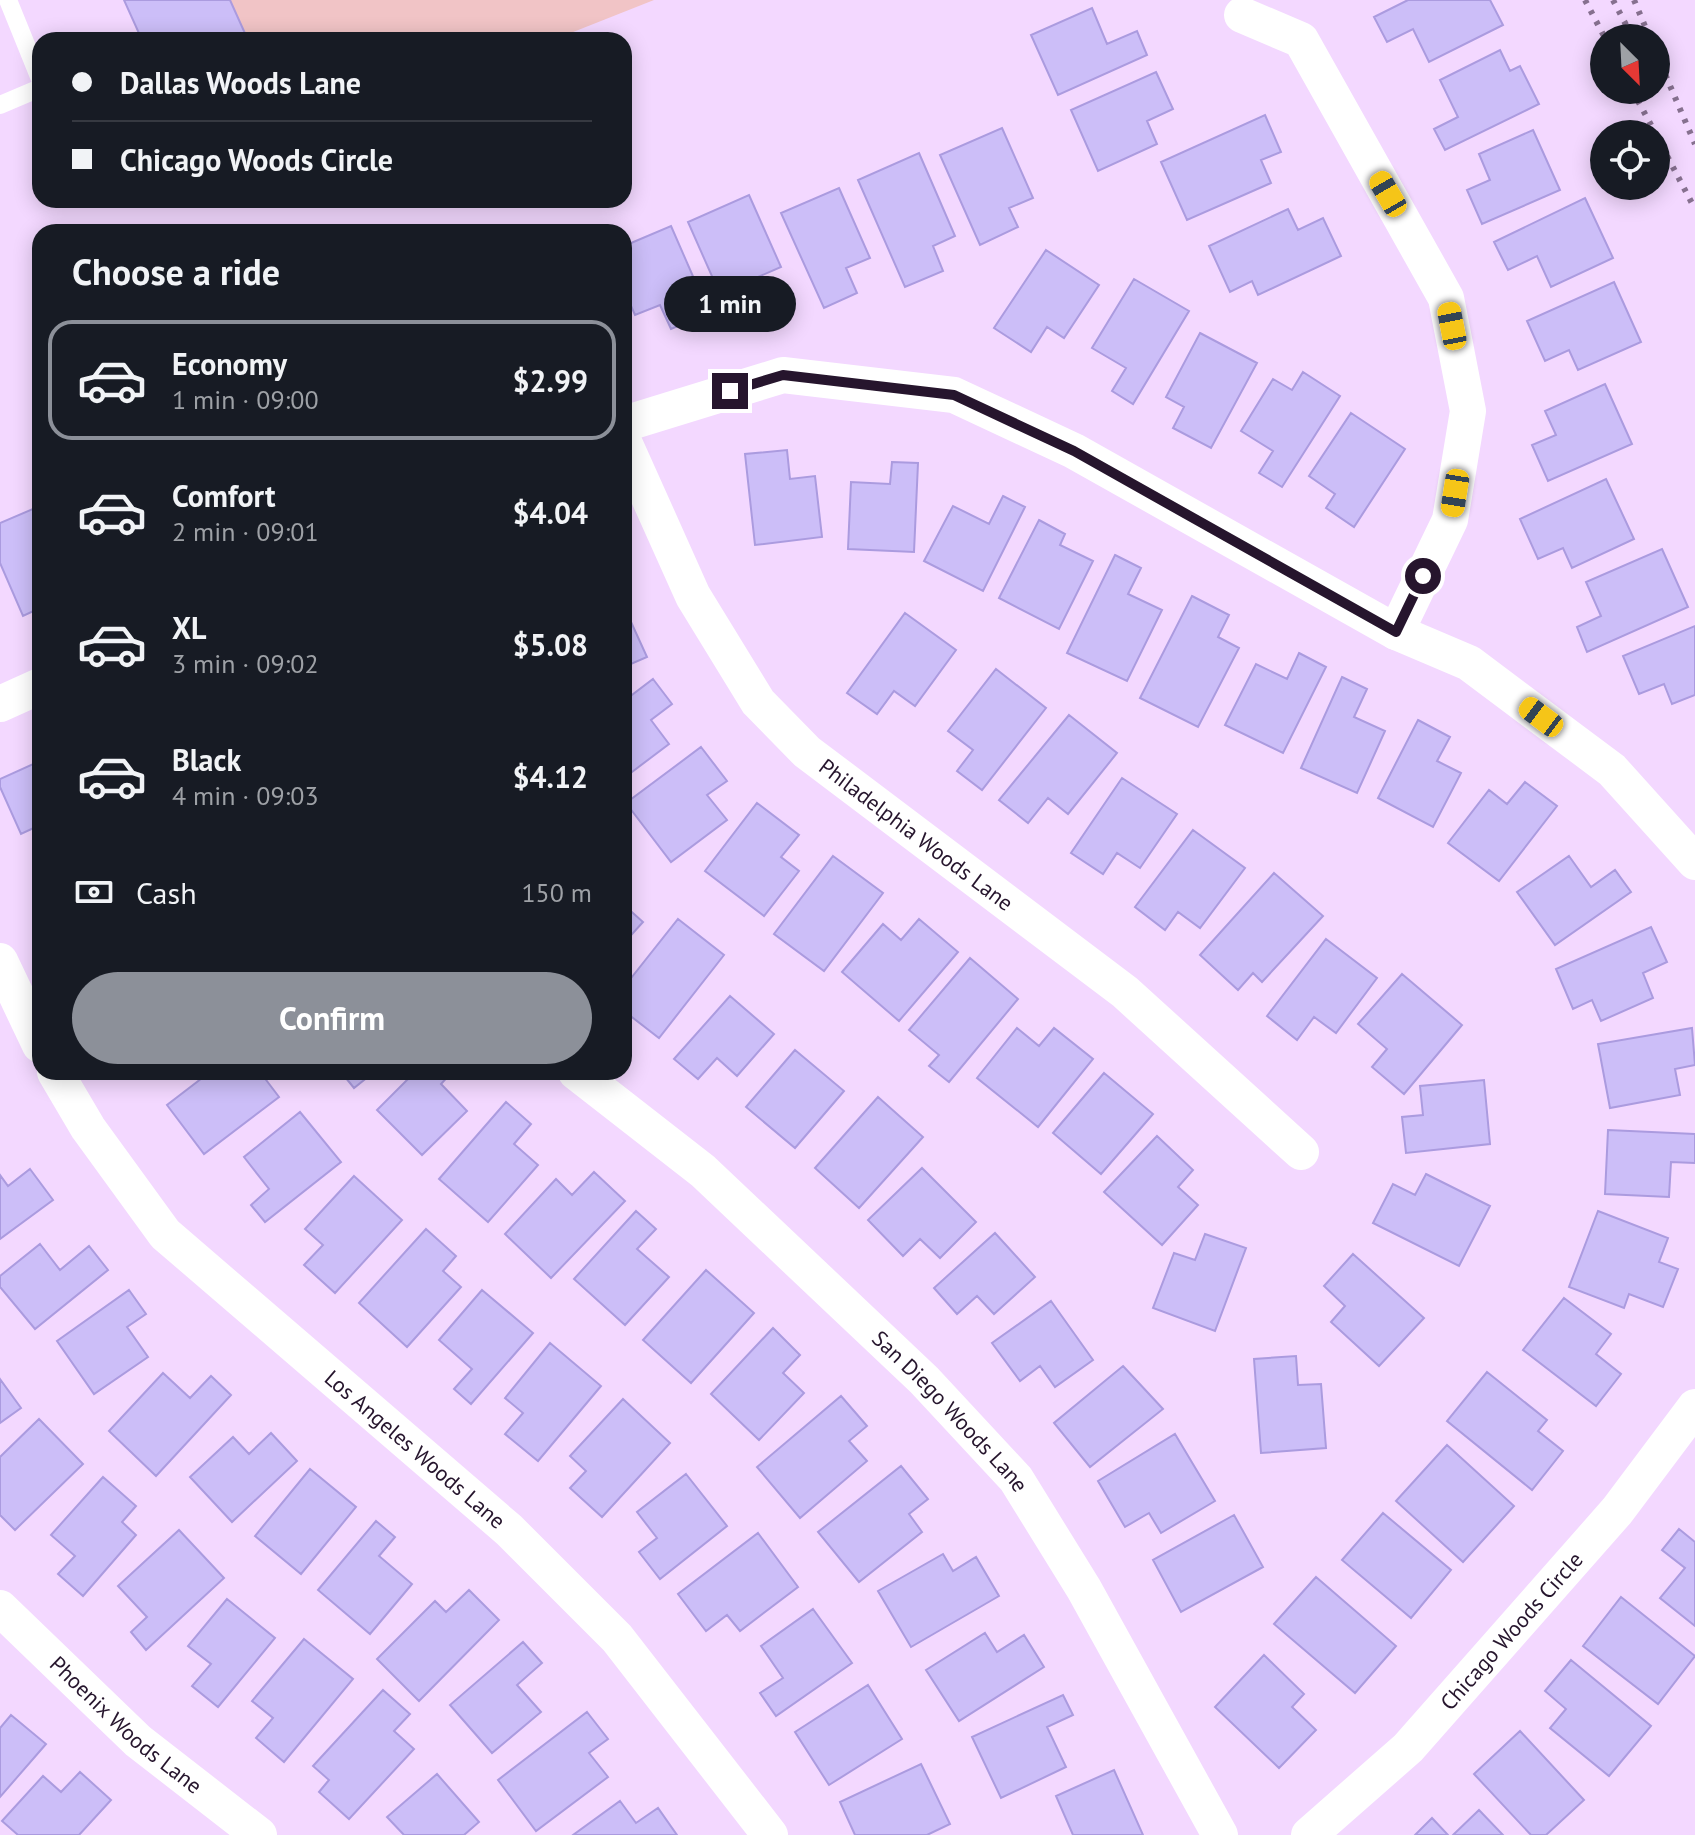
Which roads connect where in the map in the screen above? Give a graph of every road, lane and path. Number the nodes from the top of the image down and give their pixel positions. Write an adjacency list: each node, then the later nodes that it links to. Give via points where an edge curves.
1 (8, 0): 3 (lane)
2 (1242, 15): 8 (street, via 1301,40 1446,298 1468,411 1450,520)
3 (32, 59)
4 (32, 91): 5 (lane)
5 (0, 105)
6 (632, 422): 8 (street, via 783,375 954,395 1074,451)
7 (632, 460): 16 (street, Philadelphia Woods Lane, via 693,596 758,702 807,752 1125,992)
8 (1396, 632): 11 (street, via 1469,663 1612,770)
9 (32, 690): 10 (street)
10 (0, 704)
11 (1695, 862)
12 (0, 961): 13 (street)
13 (32, 1028)
14 (60, 1080): 20 (street, Los Angeles Woods Lane, via 165,1234 509,1530 617,1638)
15 (586, 1080): 21 (street, San Diego Woods Lane, via 703,1171 924,1380 1016,1479 1084,1589)
16 (1301, 1152)
17 (1695, 1407): 22 (street, Chicago Woods Circle, via 1617,1511 1408,1748)
18 (0, 1608): 19 (street, Phoenix Woods Lane, via 138,1741)
19 (259, 1835)
20 (770, 1835)
21 (1220, 1835)
22 (1309, 1835)

